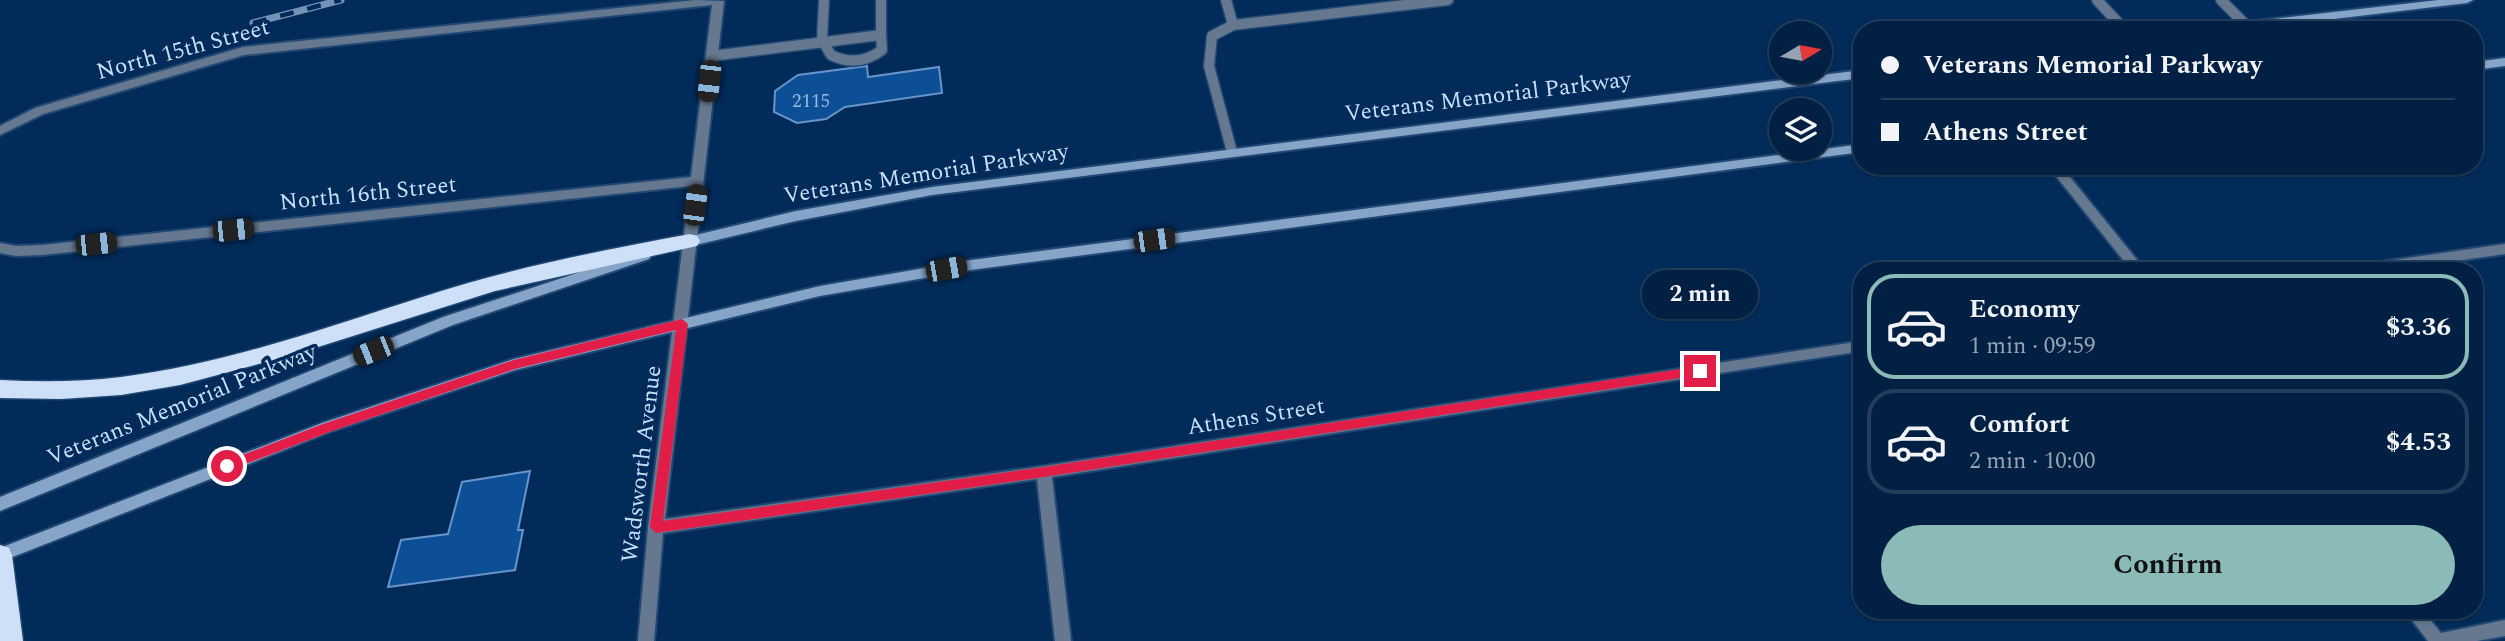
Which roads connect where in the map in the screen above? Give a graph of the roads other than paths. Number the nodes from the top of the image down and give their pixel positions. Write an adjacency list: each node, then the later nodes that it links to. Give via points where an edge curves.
1 (718, 0): 16 (street, Wadsworth Avenue); 20 (street, North 15th Street, via 243,51 39,111)
2 (824, 0): 15 (lane)
3 (881, 0): 14 (lane)
4 (1226, 0): 13 (lane)
5 (1448, 0): 13 (lane)
6 (2097, 0): 10 (lane)
7 (2221, 0): 11 (lane)
8 (2460, 0): 9 (street)
9 (2402, 3): 12 (street)
10 (2117, 21)
11 (2242, 21)
12 (2274, 21)
13 (1233, 25): 22 (lane, via 1212,36 1209,66)
14 (881, 35): 15 (lane); 15 (lane, via 882,50 866,60 847,62 832,56)
15 (822, 43): 16 (lane)
16 (711, 56): 24 (street, Wadsworth Avenue)
17 (2505, 62): 18 (street)
18 (2483, 65)
19 (1853, 75): 22 (street, Veterans Memorial Parkway)
20 (0, 131)
21 (1853, 149): 30 (street, via 971,265 820,291)
22 (1232, 152): 25 (street, Veterans Memorial Parkway, via 932,191)
23 (2061, 175): 28 (street)
24 (698, 181): 25 (street, Wadsworth Avenue); 26 (street, North 16th Street, via 42,250)
25 (690, 241): 30 (street, Wadsworth Avenue); 32 (highway, via 546,269 192,376 103,388); 34 (street, Veterans Memorial Parkway, via 448,321)
26 (0, 248)
27 (2505, 249): 29 (street)
28 (2132, 262)
29 (2415, 262)
30 (682, 324): 35 (street, Wadsworth Avenue); 36 (street, via 514,365 327,427)
31 (1853, 347): 33 (street, Athens Street)
32 (0, 389)
33 (1044, 472): 35 (street, Athens Street); 41 (street)
34 (0, 503)
35 (656, 527): 40 (street, Wadsworth Avenue)
36 (0, 555): 39 (highway)
37 (2419, 619): 42 (street)
38 (2505, 628): 42 (street)
39 (10, 641)
40 (646, 641)
41 (1063, 641)
42 (2437, 641)

